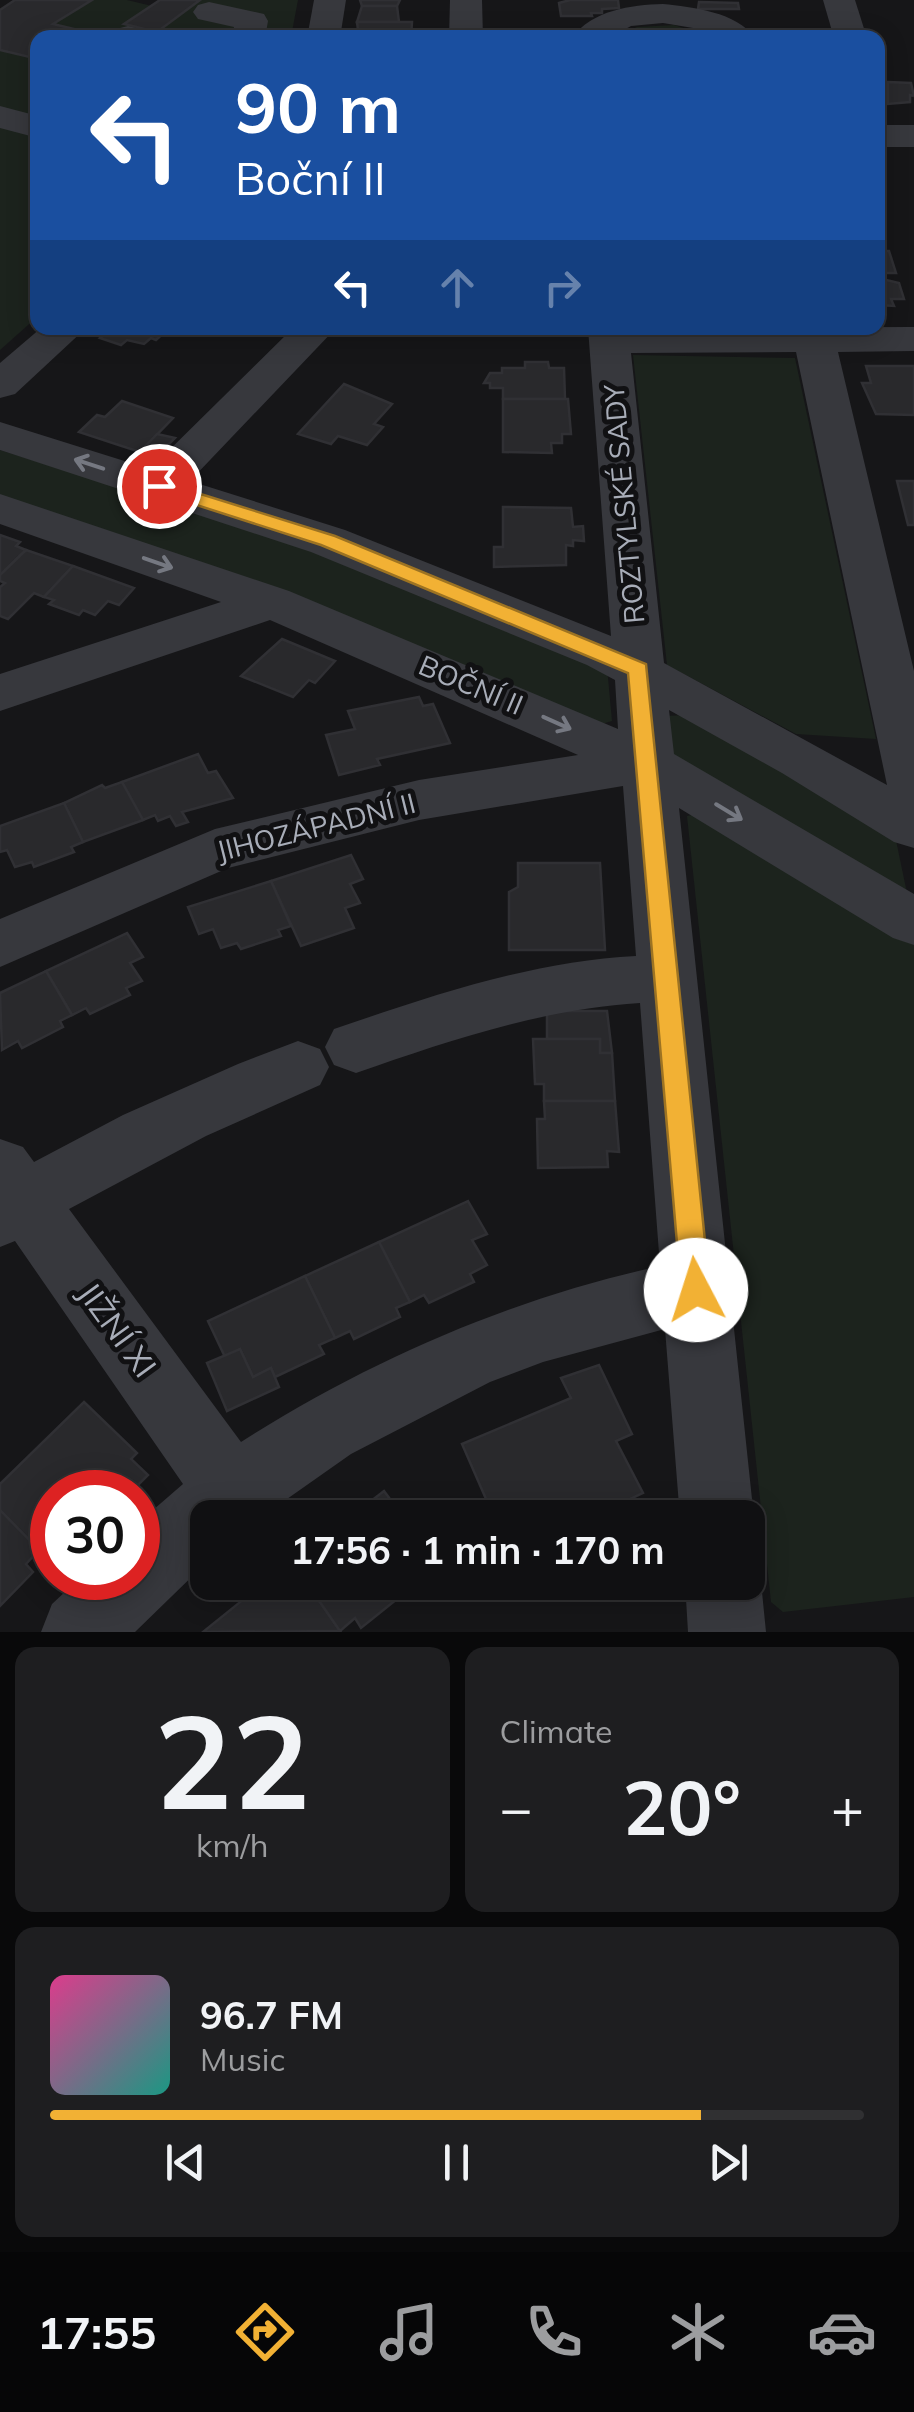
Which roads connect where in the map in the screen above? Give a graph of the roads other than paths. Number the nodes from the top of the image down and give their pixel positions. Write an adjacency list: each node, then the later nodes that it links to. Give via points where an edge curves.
1 (330, 0): 7 (street)
2 (466, 0): 8 (street)
3 (839, 0): 11 (street)
4 (660, 7): 9 (street); 10 (street)
5 (210, 12): 6 (street, via 252,21)
6 (250, 30)
7 (325, 30)
8 (466, 30)
9 (601, 30)
10 (723, 30)
11 (848, 30)
12 (30, 90): 13 (street)
13 (0, 96)
14 (0, 117): 15 (street)
15 (30, 126)
16 (57, 335): 22 (street)
17 (309, 335): 24 (street)
18 (608, 335): 27 (street, ROZTYLSKÉ SADY)
19 (813, 335): 31 (street)
20 (833, 335): 21 (street)
21 (914, 339)
22 (0, 385)
23 (0, 435): 24 (street, one-way to 23)
24 (159, 486): 27 (street, via 328,541)
25 (0, 508): 26 (street, BOČNÍ II, one-way to 26)
26 (272, 602): 28 (street); 30 (street, BOČNÍ II, one-way to 30)
27 (638, 669): 29 (street); 30 (street, ROZTYLSKÉ SADY)
28 (0, 693)
29 (801, 759): 31 (street); 32 (street)
30 (647, 763): 33 (street, BOČNÍ II, one-way to 33); 34 (street, JIHOZÁPADNÍ II, via 418,800 216,850); 35 (street, ROZTYLSKÉ SADY)
31 (913, 773)
32 (914, 827)
33 (914, 922)
34 (0, 944)
35 (668, 978): 36 (street, via 538,992 327,1057); 37 (street, ROZTYLSKÉ SADY)
36 (8, 1196): 38 (street, JIŽNÍ XI)
37 (696, 1290): 38 (street, via 540,1328 441,1368 327,1430); 39 (street, ROZTYLSKÉ SADY)
38 (233, 1494): 40 (street)
39 (715, 1500)
40 (160, 1556)
41 (112, 1600): 43 (street)
42 (725, 1600): 44 (street)
43 (80, 1632)
44 (728, 1632)

